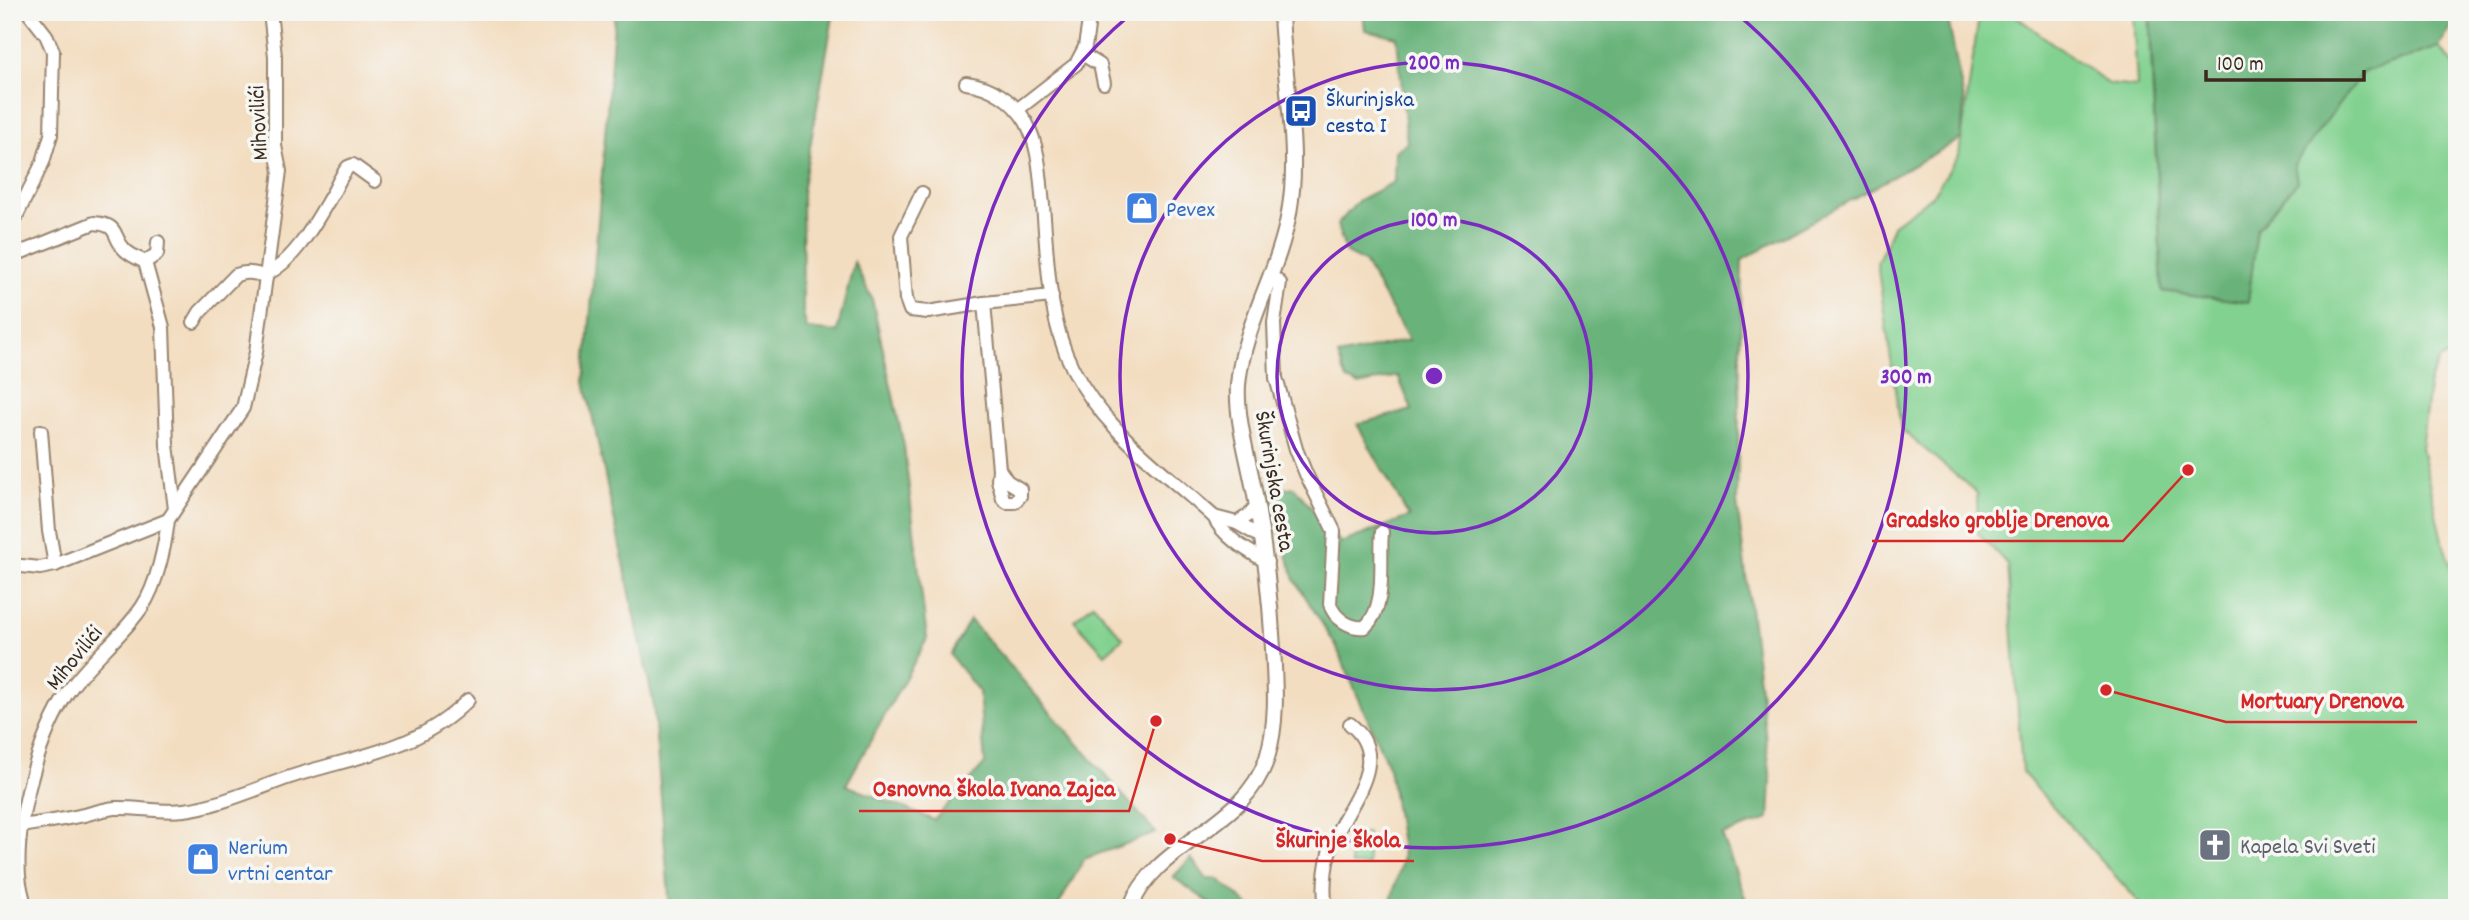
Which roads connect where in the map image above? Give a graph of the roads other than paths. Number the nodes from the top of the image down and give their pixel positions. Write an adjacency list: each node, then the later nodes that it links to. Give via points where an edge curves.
1 (21, 12): 2 (street)
2 (28, 12): 3 (street); 13 (street, via 53,51 51,135)
3 (46, 12)
4 (270, 12): 18 (street, Mihovilići, via 280,171)
5 (1281, 12): 17 (street, Škurinjska cesta, via 1294,158 1289,214)
6 (1088, 27): 7 (street)
7 (1082, 54): 9 (street, via 1100,65); 10 (street, via 1066,73)
8 (966, 83): 10 (street, via 993,91)
9 (1104, 83)
10 (1017, 110): 19 (street, via 1038,157)
11 (375, 181): 18 (street, via 353,165 348,167 306,234)
12 (922, 192): 20 (street, via 901,236 910,310 928,312)
13 (12, 225)
14 (158, 242): 16 (street, via 157,254)
15 (12, 256): 16 (street, via 94,223 115,230 124,249)
16 (145, 262): 25 (street, Mihovilići, via 163,327)
17 (1270, 275): 24 (street, Škurinjska cesta, via 1244,351 1238,387); 28 (street, via 1279,284 1273,323 1276,378 1296,449 1334,531 1332,611 1353,627 1369,623 1379,599)
18 (266, 276): 21 (street, via 236,275); 25 (street, Mihovilići, via 243,408)
19 (1052, 296): 20 (street); 26 (street, via 1063,346 1088,396 1123,436)
20 (984, 303): 23 (street)
21 (194, 322)
22 (41, 431): 32 (street)
23 (999, 469)
24 (1257, 505): 27 (street); 29 (street, Škurinjska cesta)
25 (171, 514): 32 (street); 35 (street, Mihovilići, via 144,606 68,691 52,720)
26 (1214, 517): 27 (street); 30 (street, via 1241,547)
27 (1237, 523): 29 (street)
28 (1382, 532)
29 (1263, 538): 30 (street, Škurinjska cesta)
30 (1267, 562): 37 (street, Škurinjska cesta, via 1276,697 1266,761 1251,790 1230,814 1166,860 1135,895)
31 (12, 565): 32 (street)
32 (55, 565)
33 (468, 700): 35 (street, via 435,728 406,742 211,803 158,812 114,808)
34 (1350, 724): 38 (street, via 1366,744 1368,761 1365,783 1329,852)
35 (21, 826): 36 (street, Mihovilići, via 19,879)
36 (26, 908)
37 (1130, 908)
38 (1326, 908)

